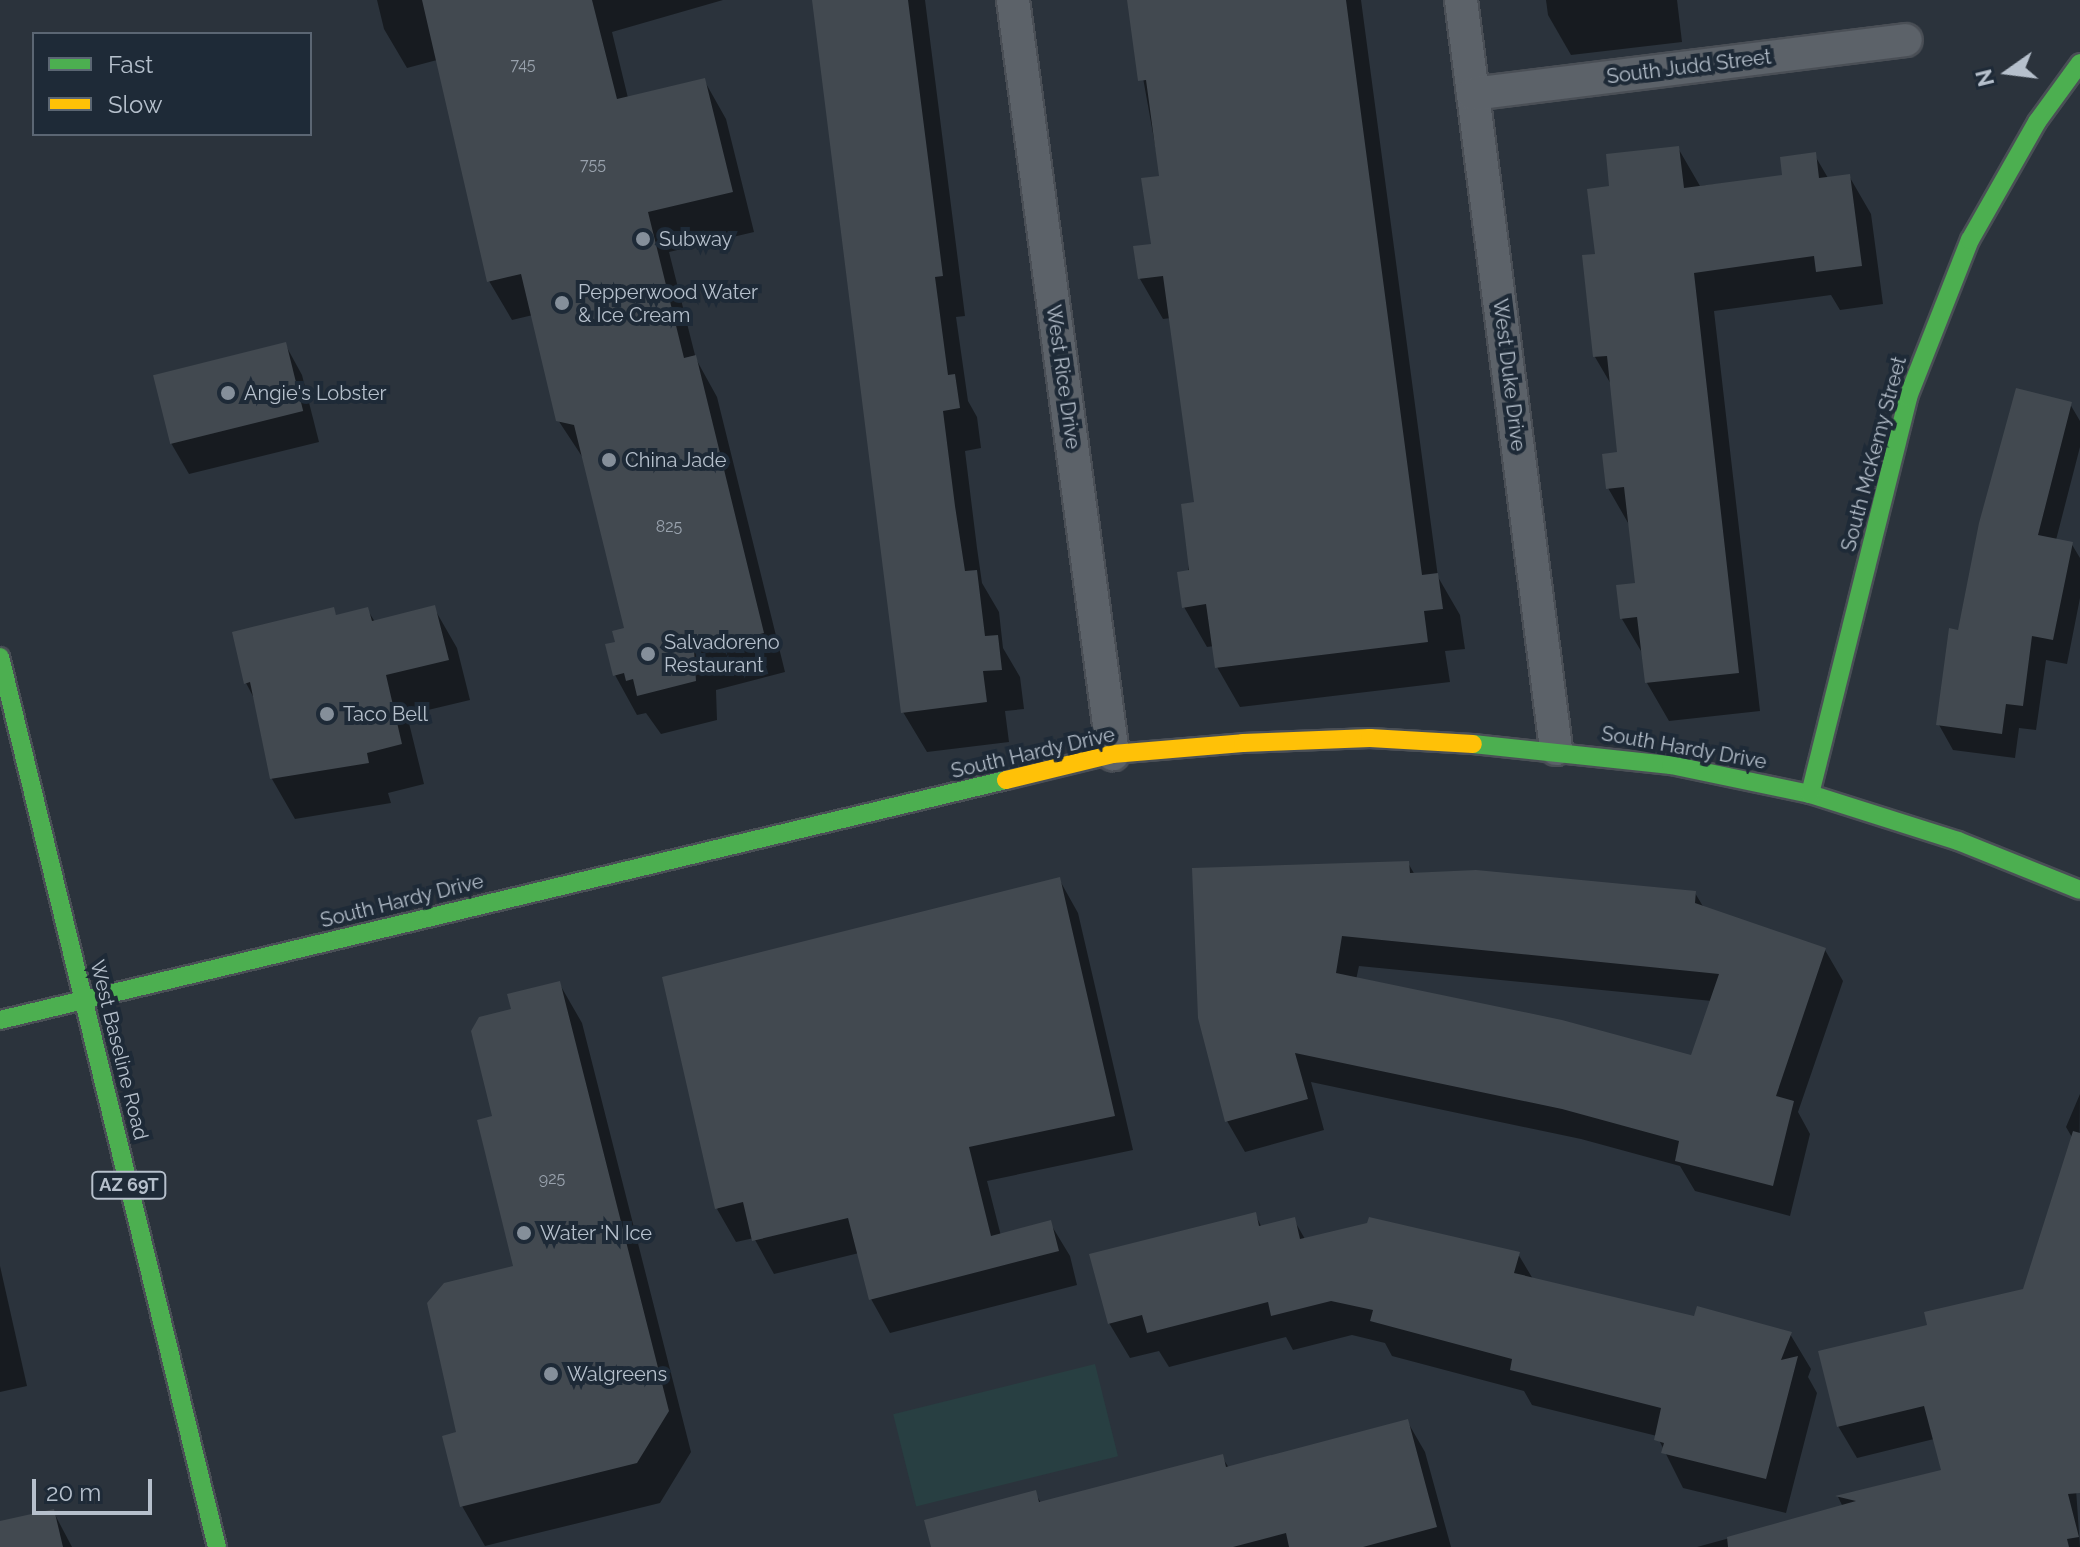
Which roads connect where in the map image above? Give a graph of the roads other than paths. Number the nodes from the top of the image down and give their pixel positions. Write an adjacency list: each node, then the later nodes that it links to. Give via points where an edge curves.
1 (1013, 0): 8 (street, West Rice Drive)
2 (1461, 0): 5 (street, West Duke Drive)
3 (1906, 40): 5 (street, South Judd Street)
4 (2080, 63): 9 (street, South McKemy Street, via 2037,122 1970,240 1908,397)
5 (1473, 94): 7 (street, West Duke Drive)
6 (0, 657): 11 (street, West Baseline Road / AZ 69T)
7 (1556, 749): 8 (street, South Hardy Drive, via 1370,738); 9 (street, South Hardy Drive, via 1671,765)
8 (1113, 754): 11 (street, South Hardy Drive)
9 (1810, 794): 10 (street, South Hardy Drive, via 1958,841)
10 (2080, 890)
11 (84, 1000): 12 (street, South Hardy Drive); 13 (street, West Baseline Road / AZ 69T)
12 (0, 1020)
13 (217, 1547)

